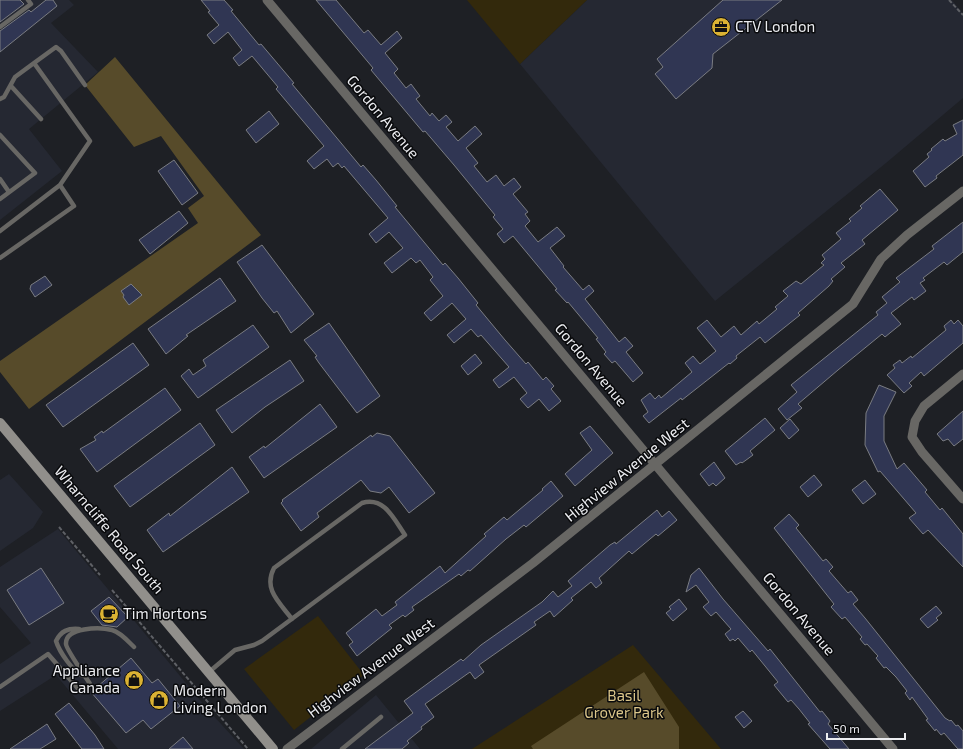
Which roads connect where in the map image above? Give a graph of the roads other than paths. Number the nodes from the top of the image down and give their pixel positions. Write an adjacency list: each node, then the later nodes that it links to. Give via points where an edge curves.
1 (28, 0): 3 (lane, via 31,4)
2 (267, 0): 19 (street, Gordon Avenue)
3 (0, 27)
4 (34, 63): 5 (lane, via 56,47); 6 (lane, via 15,77); 11 (lane, via 90,141)
5 (84, 85)
6 (11, 86): 7 (lane); 8 (lane)
7 (0, 99)
8 (41, 120)
9 (0, 135): 13 (lane, via 35,173)
10 (0, 179): 13 (lane)
11 (60, 185): 15 (lane); 16 (lane, via 74,206)
12 (963, 191): 19 (street, Highview Avenue West, via 881,259 853,304)
13 (9, 192): 14 (lane)
14 (0, 199)
15 (0, 231)
16 (0, 258)
17 (963, 374): 20 (street, via 924,406 915,421 912,437)
18 (0, 423): 24 (main road, Wharncliffe Road South)
19 (656, 465): 31 (street, Highview Avenue West, via 533,563); 33 (street, Gordon Avenue)
20 (963, 498)
21 (292, 619): 21 (lane, via 405,535 379,502 362,503 274,568 269,577 269,585); 24 (lane, via 254,645 235,650)
22 (80, 629): 23 (lane, via 112,630); 25 (lane, via 68,637 66,644 68,652); 25 (lane, via 65,630 56,641 59,651 78,675)
23 (134, 647)
24 (209, 672): 30 (main road, Wharncliffe Road South)
25 (84, 676): 26 (lane)
26 (90, 684)
27 (0, 686): 28 (lane, via 48,654)
28 (81, 692)
29 (381, 717): 32 (lane)
30 (273, 749)
31 (287, 749)
32 (342, 749)
33 (893, 749)

